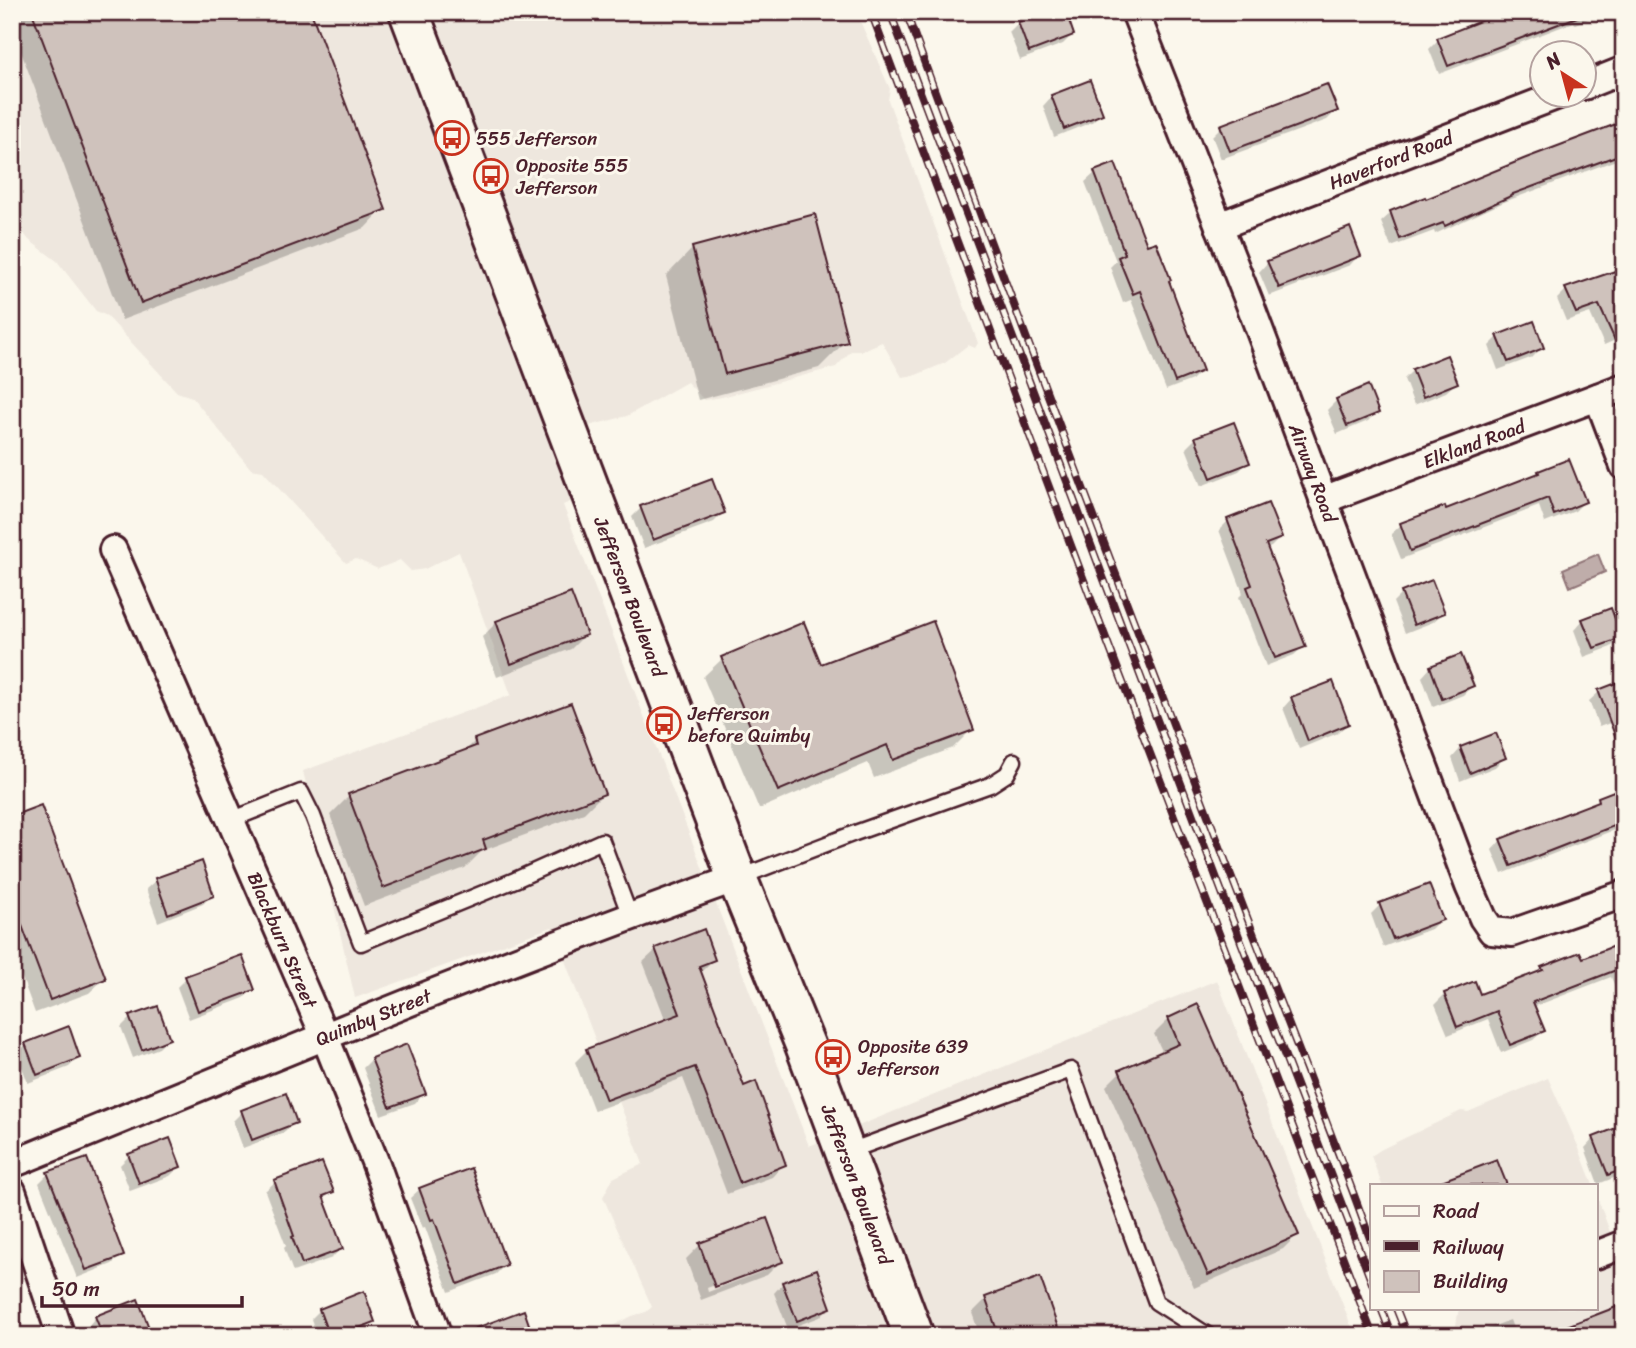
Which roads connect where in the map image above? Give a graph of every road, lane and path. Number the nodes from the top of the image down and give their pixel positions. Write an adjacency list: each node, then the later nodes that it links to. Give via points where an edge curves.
1 (409, 12): 14 (main road, Jefferson Boulevard)
2 (1135, 12): 6 (street, Airway Road)
3 (1624, 70): 4 (street)
4 (1598, 80)
5 (1528, 107): 6 (street, Haverford Road)
6 (1219, 226): 10 (street, Airway Road)
7 (1624, 387): 8 (street, Elkland Road)
8 (1598, 397): 9 (street); 10 (street, Elkland Road)
9 (1624, 466)
10 (1323, 500): 15 (street, Airway Road, via 1469,886 1492,931 1512,933)
11 (113, 550): 13 (street, Blackburn Street)
12 (1014, 761): 14 (lane, via 1007,774 990,785)
13 (231, 820): 16 (lane, via 301,792 361,943 602,841); 17 (street, Blackburn Street)
14 (737, 878): 16 (street, Quimby Street); 18 (main road, Jefferson Boulevard)
15 (1624, 894)
16 (630, 916): 17 (street, Quimby Street)
17 (325, 1037): 19 (street, Quimby Street); 24 (street, Blackburn Street)
18 (845, 1153): 25 (main road, Jefferson Boulevard); 26 (lane, via 1071,1070 1156,1302)
19 (12, 1164)
20 (12, 1191): 23 (street)
21 (1624, 1244): 22 (street)
22 (1598, 1254)
23 (61, 1336)
24 (438, 1336)
25 (914, 1336)
26 (1209, 1336)

